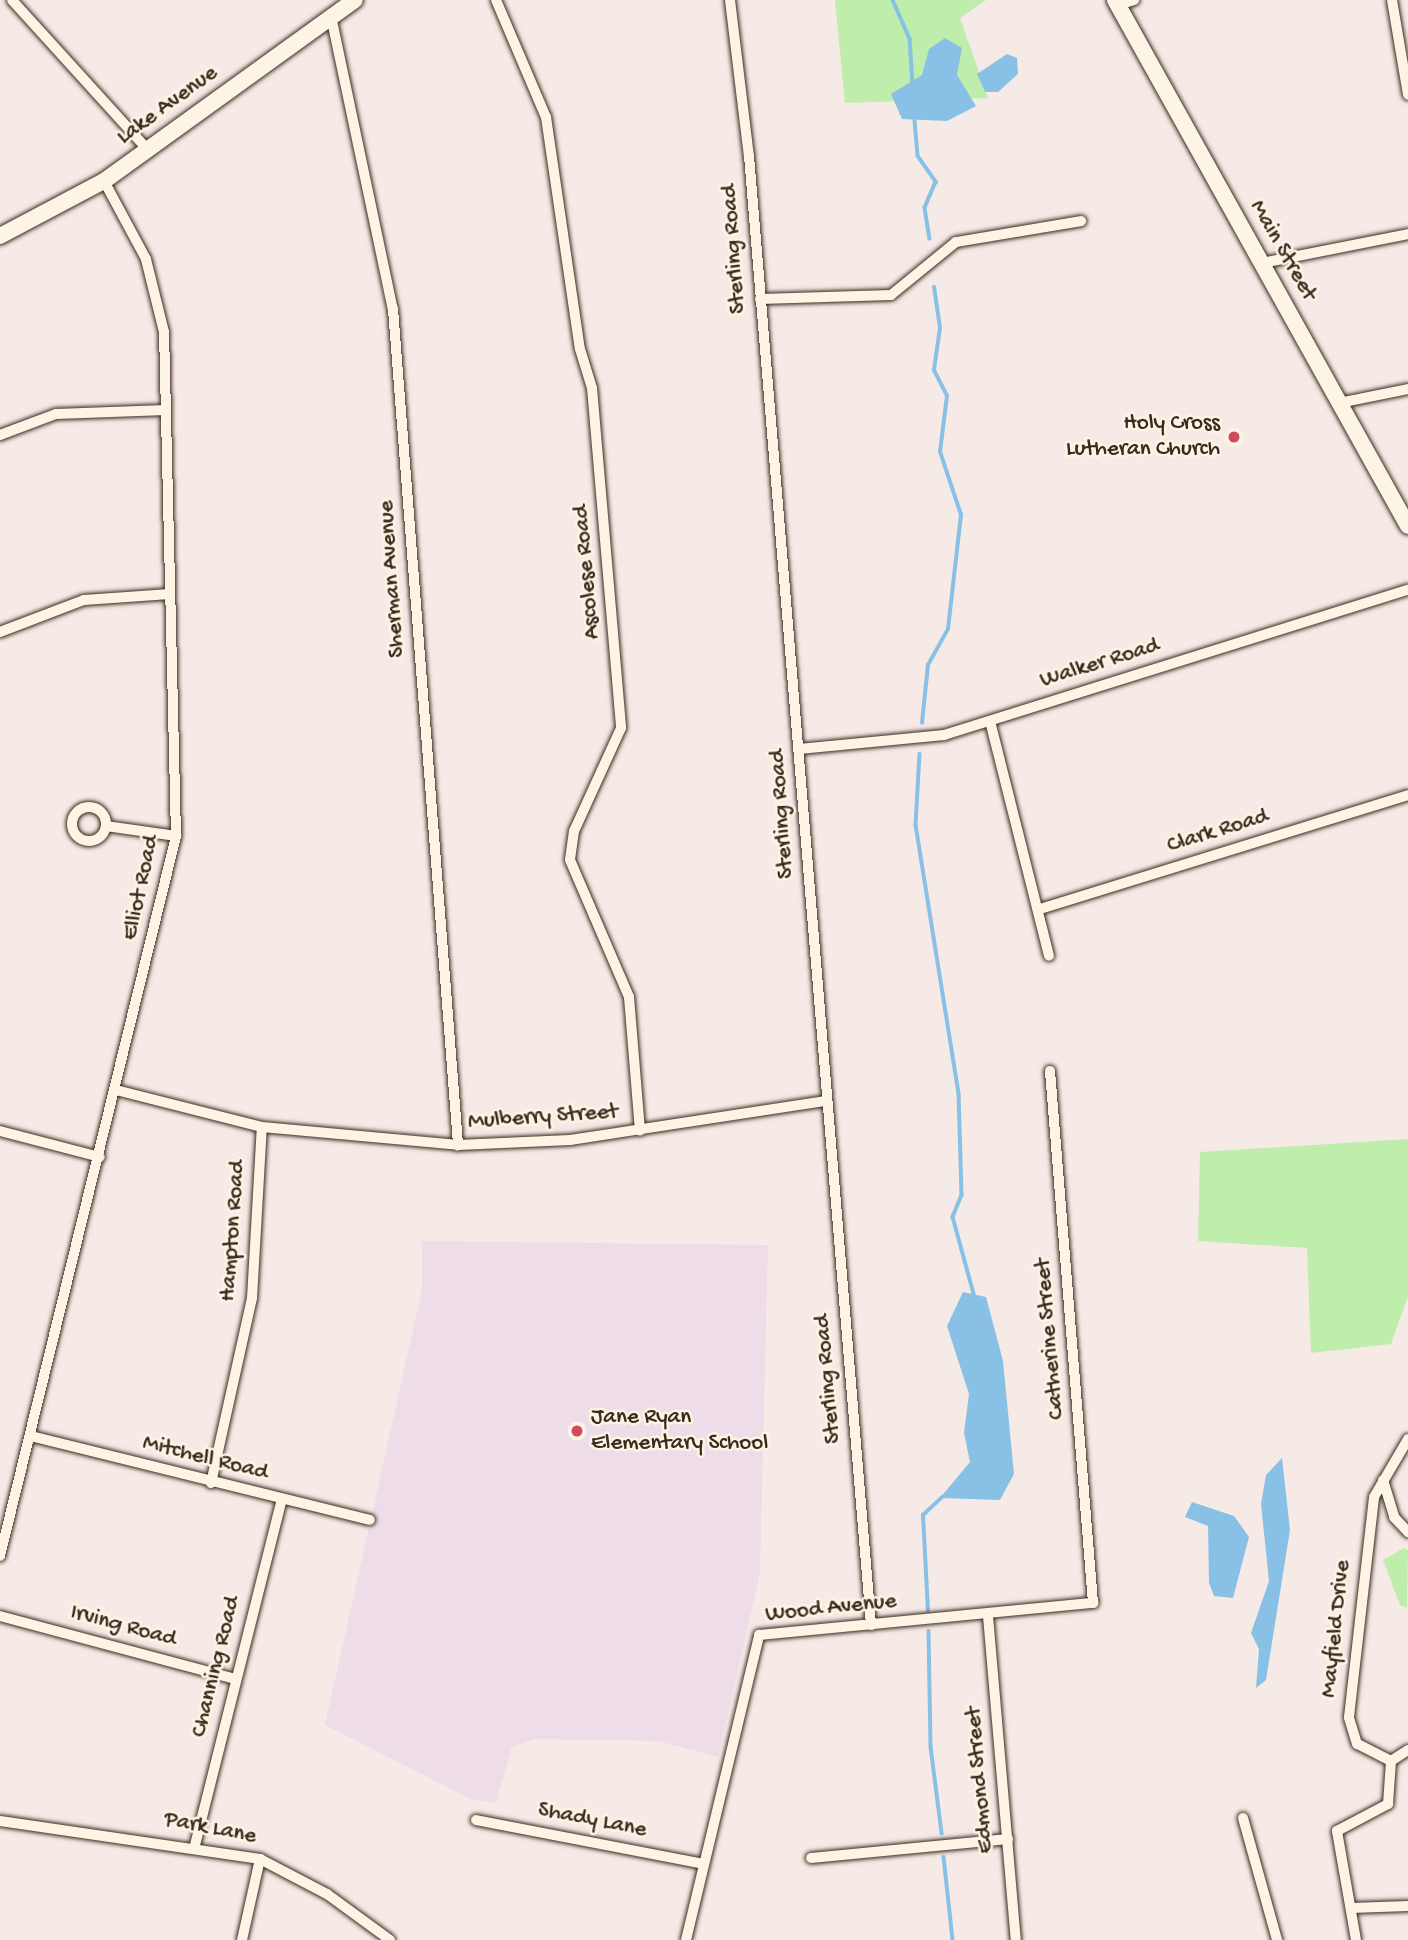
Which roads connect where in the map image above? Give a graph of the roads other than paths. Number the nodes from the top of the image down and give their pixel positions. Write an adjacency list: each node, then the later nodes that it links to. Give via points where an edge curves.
1 (12, 0): 10 (street)
2 (355, 0): 8 (main road, Lake Avenue)
3 (496, 0): 37 (street, Ascolese Road, via 546,117 580,349 592,388 621,728 574,831 570,860 629,997)
4 (730, 0): 16 (street, Sterling Road)
5 (1134, 0): 7 (street)
6 (1392, 0): 9 (street)
7 (1116, 3): 15 (main road, Main Street)
8 (331, 16): 10 (main road, Lake Avenue); 38 (street, Sherman Avenue, via 393,309)
9 (1408, 95)
10 (147, 149): 11 (main road, Lake Avenue)
11 (104, 181): 14 (main road, Lake Avenue); 19 (street, Elliot Road, via 158,292)
12 (1081, 220): 16 (street, via 956,242 891,295)
13 (1408, 234): 15 (street)
14 (0, 236)
15 (1262, 262): 18 (main road, Main Street)
16 (760, 299): 26 (street, Sterling Road)
17 (1408, 389): 18 (street)
18 (1344, 402): 21 (main road, Main Street)
19 (166, 410): 20 (street, via 56,414); 23 (street, Elliot Road)
20 (0, 435)
21 (1408, 526)
22 (1408, 590): 25 (street, Walker Road)
23 (170, 594): 24 (street, via 96,597); 29 (street, Elliot Road)
24 (0, 632)
25 (990, 721): 26 (street, Walker Road, via 916,741); 30 (street)
26 (799, 749): 34 (street, Sterling Road)
27 (1408, 795): 30 (street, Clark Road)
28 (106, 826): 29 (street)
29 (176, 836): 33 (street, Elliot Road)
30 (1040, 909): 31 (street)
31 (1049, 956)
32 (1050, 1071): 48 (street, Catherine Street)
33 (116, 1090): 35 (street); 39 (street, Elliot Road)
34 (826, 1101): 37 (street, Mulberry Street); 51 (street, Sterling Road)
35 (262, 1128): 38 (street, Mulberry Street); 43 (street, Hampton Road, via 252,1298)
36 (0, 1131): 39 (street)
37 (640, 1131): 38 (street, Mulberry Street)
38 (458, 1145)
39 (100, 1157): 40 (street, Elliot Road)
40 (31, 1436): 43 (street, Mitchell Road); 47 (street, Elliot Road)
41 (1408, 1439): 42 (street, Mayfield Drive)
42 (1383, 1480): 46 (street, via 1394,1517); 54 (street, Mayfield Drive, via 1374,1497 1349,1717 1357,1744)
43 (211, 1483): 44 (street, Mitchell Road)
44 (282, 1499): 45 (street, Mitchell Road); 52 (street, Channing Road)
45 (370, 1520)
46 (1408, 1532)
47 (0, 1556)
48 (1093, 1603): 50 (street, Wood Avenue)
49 (0, 1616): 52 (street, Irving Road)
50 (988, 1616): 51 (street, Wood Avenue); 58 (street, Edmond Street)
51 (871, 1625): 62 (street, Wood Avenue, via 759,1635)
52 (235, 1679): 59 (street, Channing Road)
53 (1408, 1750): 54 (street)
54 (1391, 1761): 64 (street, via 1388,1804 1337,1830)
55 (1243, 1818): 69 (street)
56 (476, 1820): 62 (street, Shady Lane)
57 (0, 1821): 59 (street, Park Lane)
58 (1008, 1839): 60 (street); 68 (street, Edmond Street)
59 (195, 1845): 61 (street, Park Lane)
60 (811, 1858)
61 (260, 1859): 65 (street); 66 (street, Park Lane, via 327,1894)
62 (700, 1863): 67 (street, Wood Avenue)
63 (1408, 1906): 64 (street)
64 (1352, 1908): 70 (street)
65 (242, 1940)
66 (390, 1940)
67 (686, 1940)
68 (1017, 1940)
69 (1277, 1940)
70 (1356, 1940)

